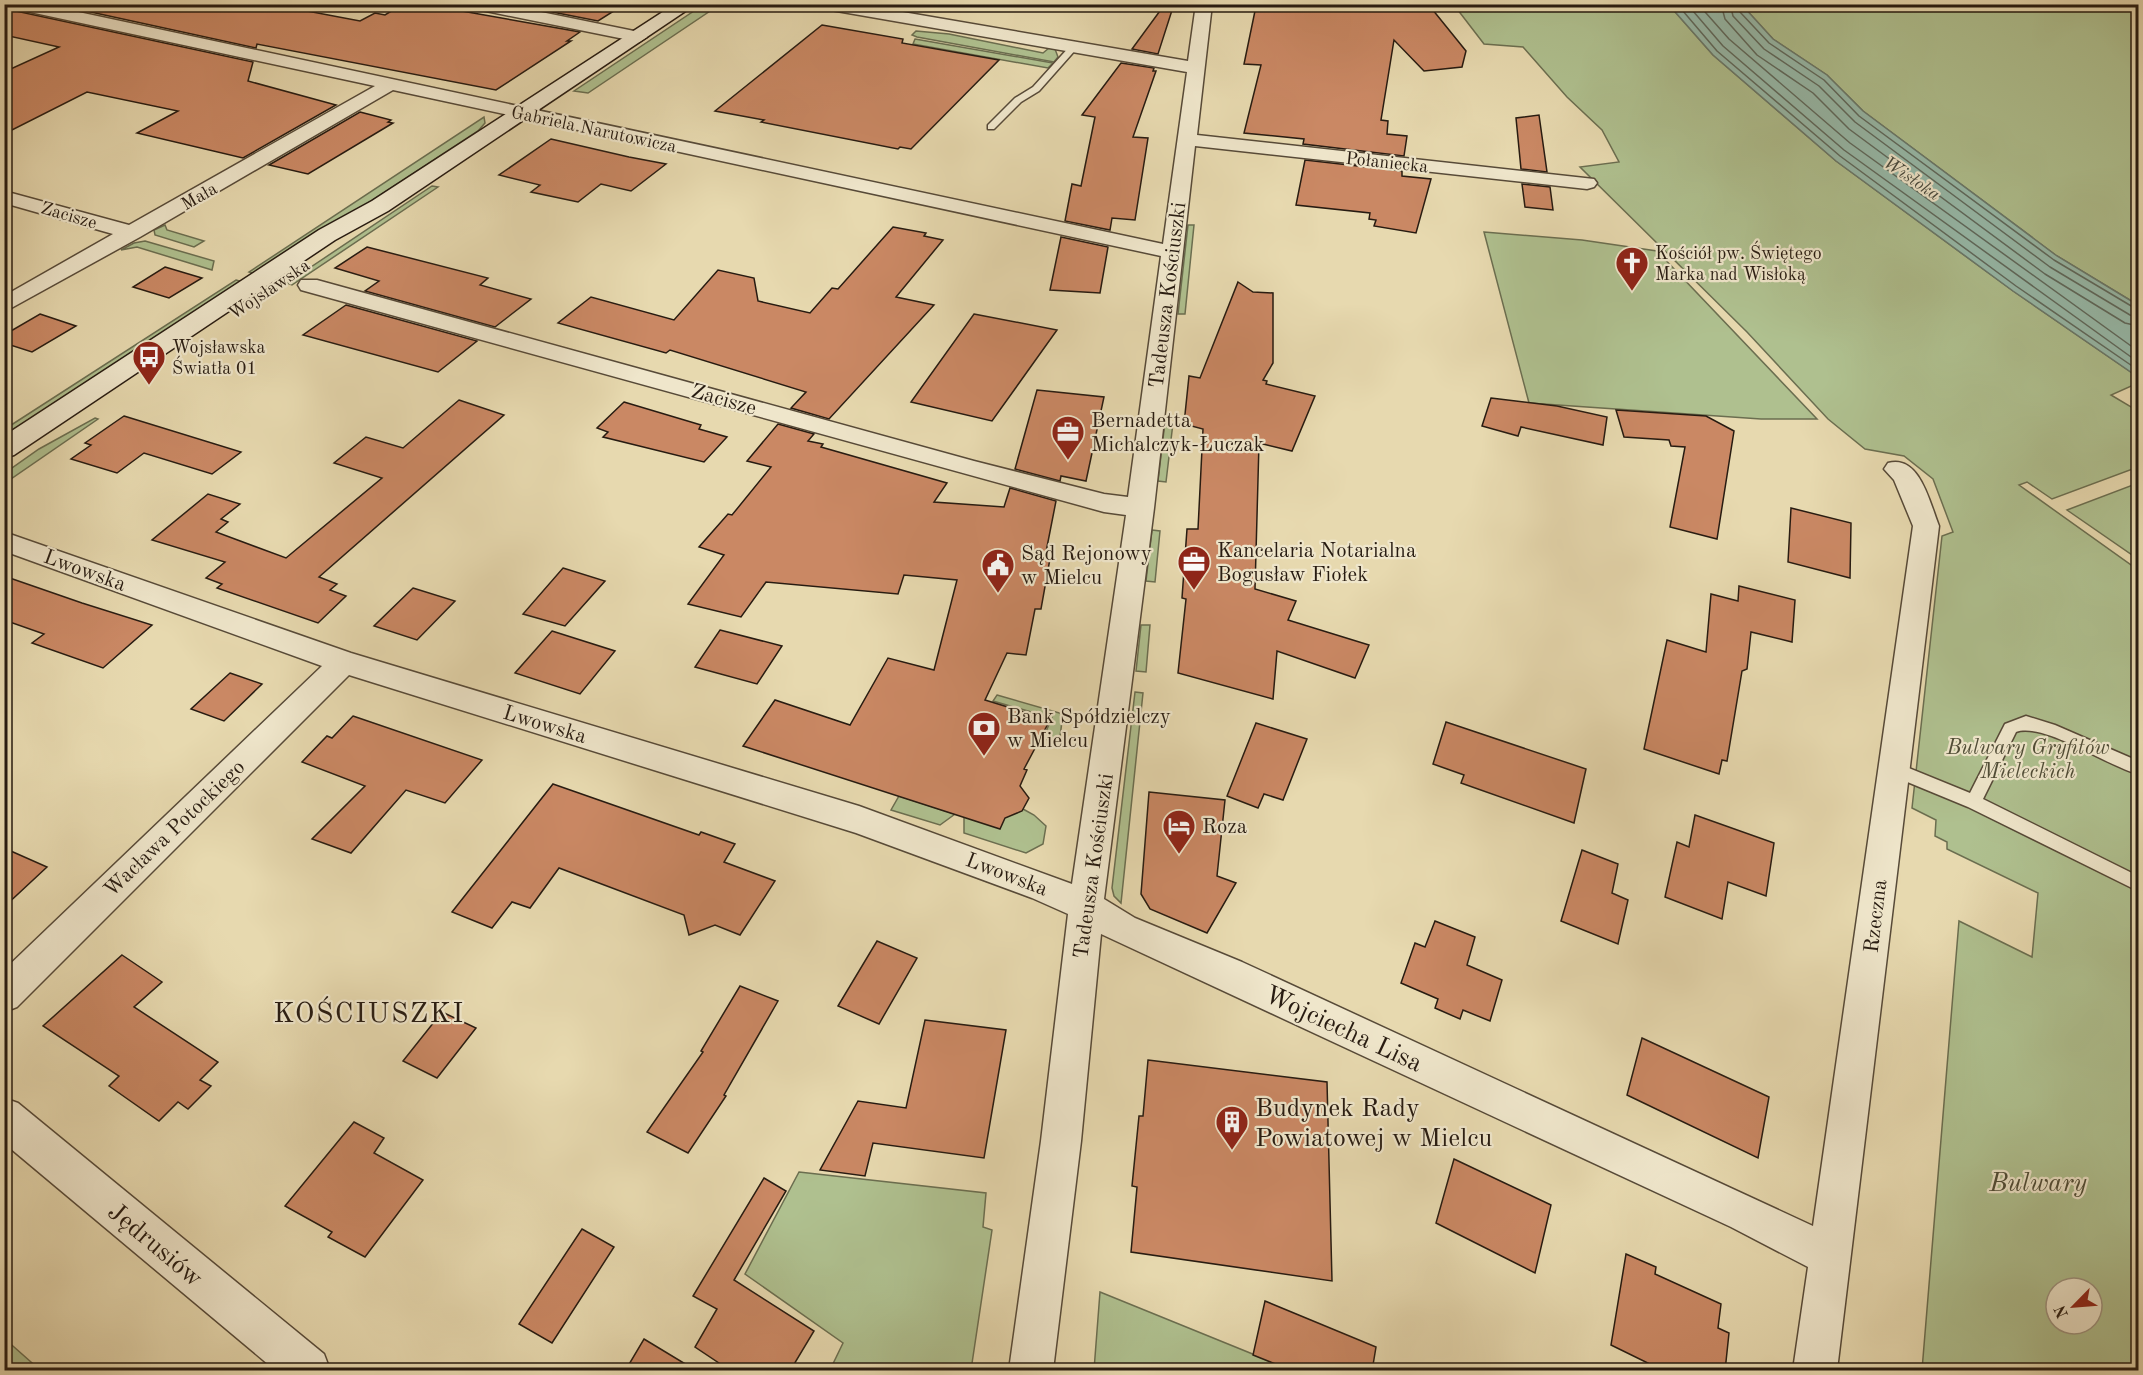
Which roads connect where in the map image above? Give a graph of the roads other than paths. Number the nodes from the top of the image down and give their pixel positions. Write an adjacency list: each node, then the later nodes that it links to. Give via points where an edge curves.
1 (16, 4): 9 (street, Gabriela Narutowicza)
2 (476, 4): 6 (street)
3 (688, 4): 6 (street, Wojsławska)
4 (825, 4): 7 (street)
5 (1204, 4): 8 (street, Tadeusza Kościuszki)
6 (639, 37): 10 (street, Wojsławska)
7 (1074, 47): 8 (street); 11 (lane, via 1036,89 1018,100)
8 (1196, 68): 12 (street, Tadeusza Kościuszki)
9 (391, 84): 10 (street, Gabriela Narutowicza); 16 (street, Mała)
10 (524, 113): 15 (street, Wojsławska); 17 (street, Gabriela Narutowicza)
11 (991, 127)
12 (1187, 140): 13 (street, Połaniecka); 17 (street, Tadeusza Kościuszki)
13 (1587, 183)
14 (4, 197): 16 (street, Zacisze)
15 (380, 206): 20 (street, Wojsławska, via 327,235); 21 (street, Wojsławska, via 344,239)
16 (133, 233): 19 (street, Mała)
17 (1173, 252): 23 (street, Tadeusza Kościuszki)
18 (309, 285): 23 (street, Zacisze, via 974,469 1104,503)
19 (4, 305)
20 (4, 449)
21 (4, 468)
22 (1897, 469): 27 (street, Rzeczna, via 1905,476 1926,526)
23 (1141, 508): 30 (street, Tadeusza Kościuszki)
24 (4, 541): 25 (street, Lwowska)
25 (344, 662): 30 (street, Lwowska, via 859,820); 31 (street, Wacława Potockiego)
26 (2139, 768): 28 (lane, via 2026,722 2010,728)
27 (1893, 770): 28 (lane); 33 (street, Rzeczna)
28 (1974, 802): 29 (lane)
29 (2139, 884)
30 (1086, 906): 33 (street, Wojciecha Lisa, via 1123,929 1745,1213); 35 (street, Tadeusza Kościuszki)
31 (4, 995)
32 (4, 1117): 34 (street, Jędrusiów)
33 (1830, 1256): 36 (street, Rzeczna)
34 (308, 1371)
35 (1031, 1371)
36 (1815, 1371)

